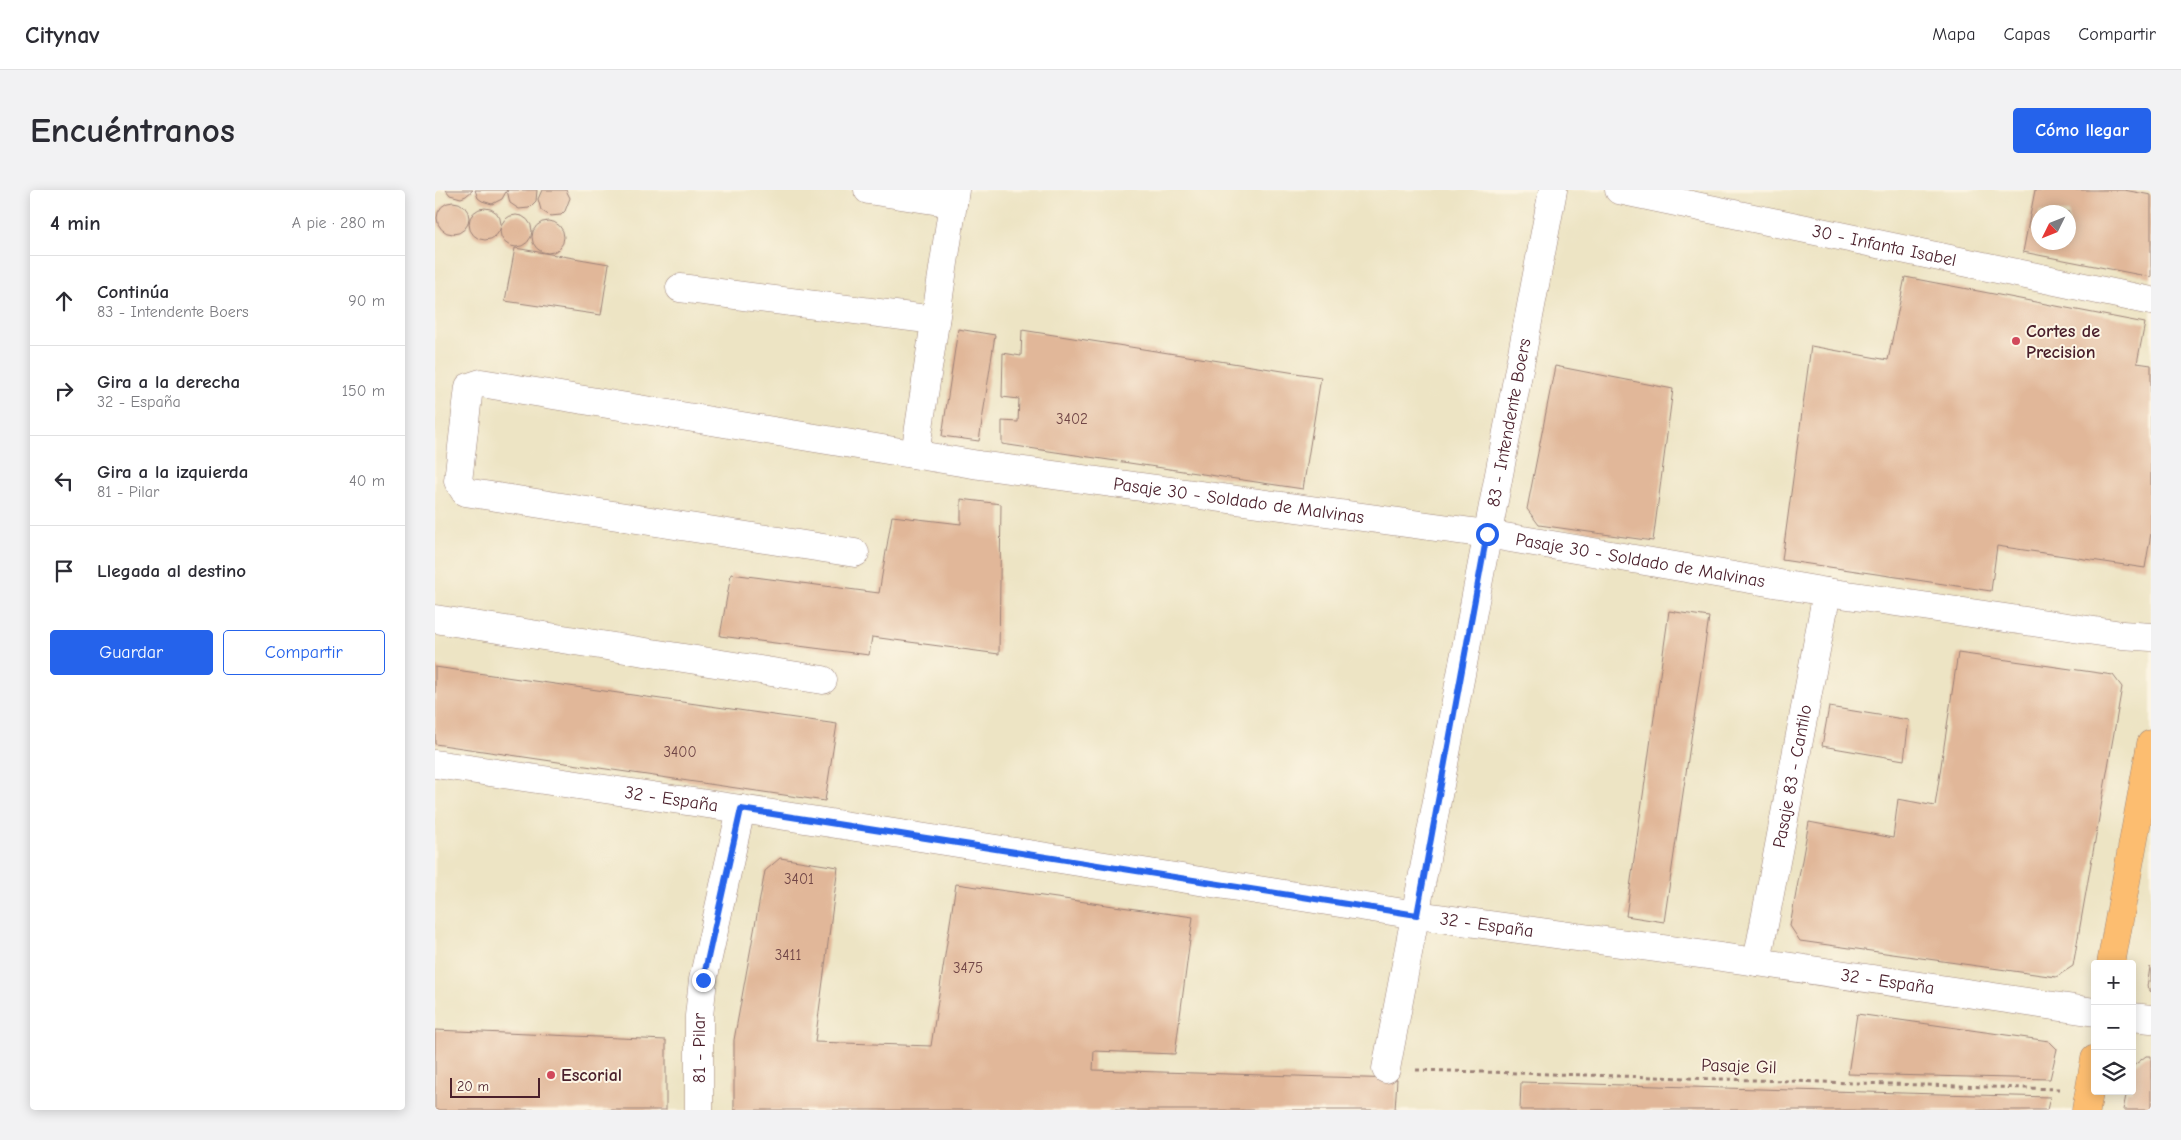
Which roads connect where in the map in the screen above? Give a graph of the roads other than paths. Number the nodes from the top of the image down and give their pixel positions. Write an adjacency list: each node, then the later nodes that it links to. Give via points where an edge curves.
1 (868, 190): 4 (street)
2 (1553, 190): 9 (street, 83 - Intendente Boers)
3 (1619, 190): 6 (street, 30 - Infanta Isabel)
4 (954, 197): 7 (street)
5 (680, 288): 7 (street)
6 (2151, 301)
7 (935, 320): 8 (street)
8 (915, 454): 9 (street, Pasaje 30 - Soldado de Malvinas); 10 (street, Pasaje 30 - Soldado de Malvinas, via 481,383 469,387 458,481 465,492)
9 (1487, 534): 11 (street, Pasaje 30 - Soldado de Malvinas); 18 (street, 83 - Intendente Boers)
10 (855, 553)
11 (1827, 592): 13 (street, Pasaje 30 - Soldado de Malvinas); 20 (street, Pasaje 83 - Cantilo)
12 (435, 618): 14 (street)
13 (2151, 637)
14 (823, 680)
15 (2151, 744): 19 (main road)
16 (435, 764): 17 (street, 32 - España)
17 (741, 809): 18 (street, 32 - España); 27 (street, 81 - Pilar, via 703,980 699,1016)
18 (1417, 915): 20 (street, 32 - España); 24 (street, 83 - Intendente Boers)
19 (2112, 960)
20 (1757, 962): 21 (street, 32 - España)
21 (2091, 1011)
22 (2136, 1017): 23 (street)
23 (2151, 1019)
24 (1387, 1069)
25 (2091, 1082): 26 (main road)
26 (2088, 1100)
27 (699, 1110)

